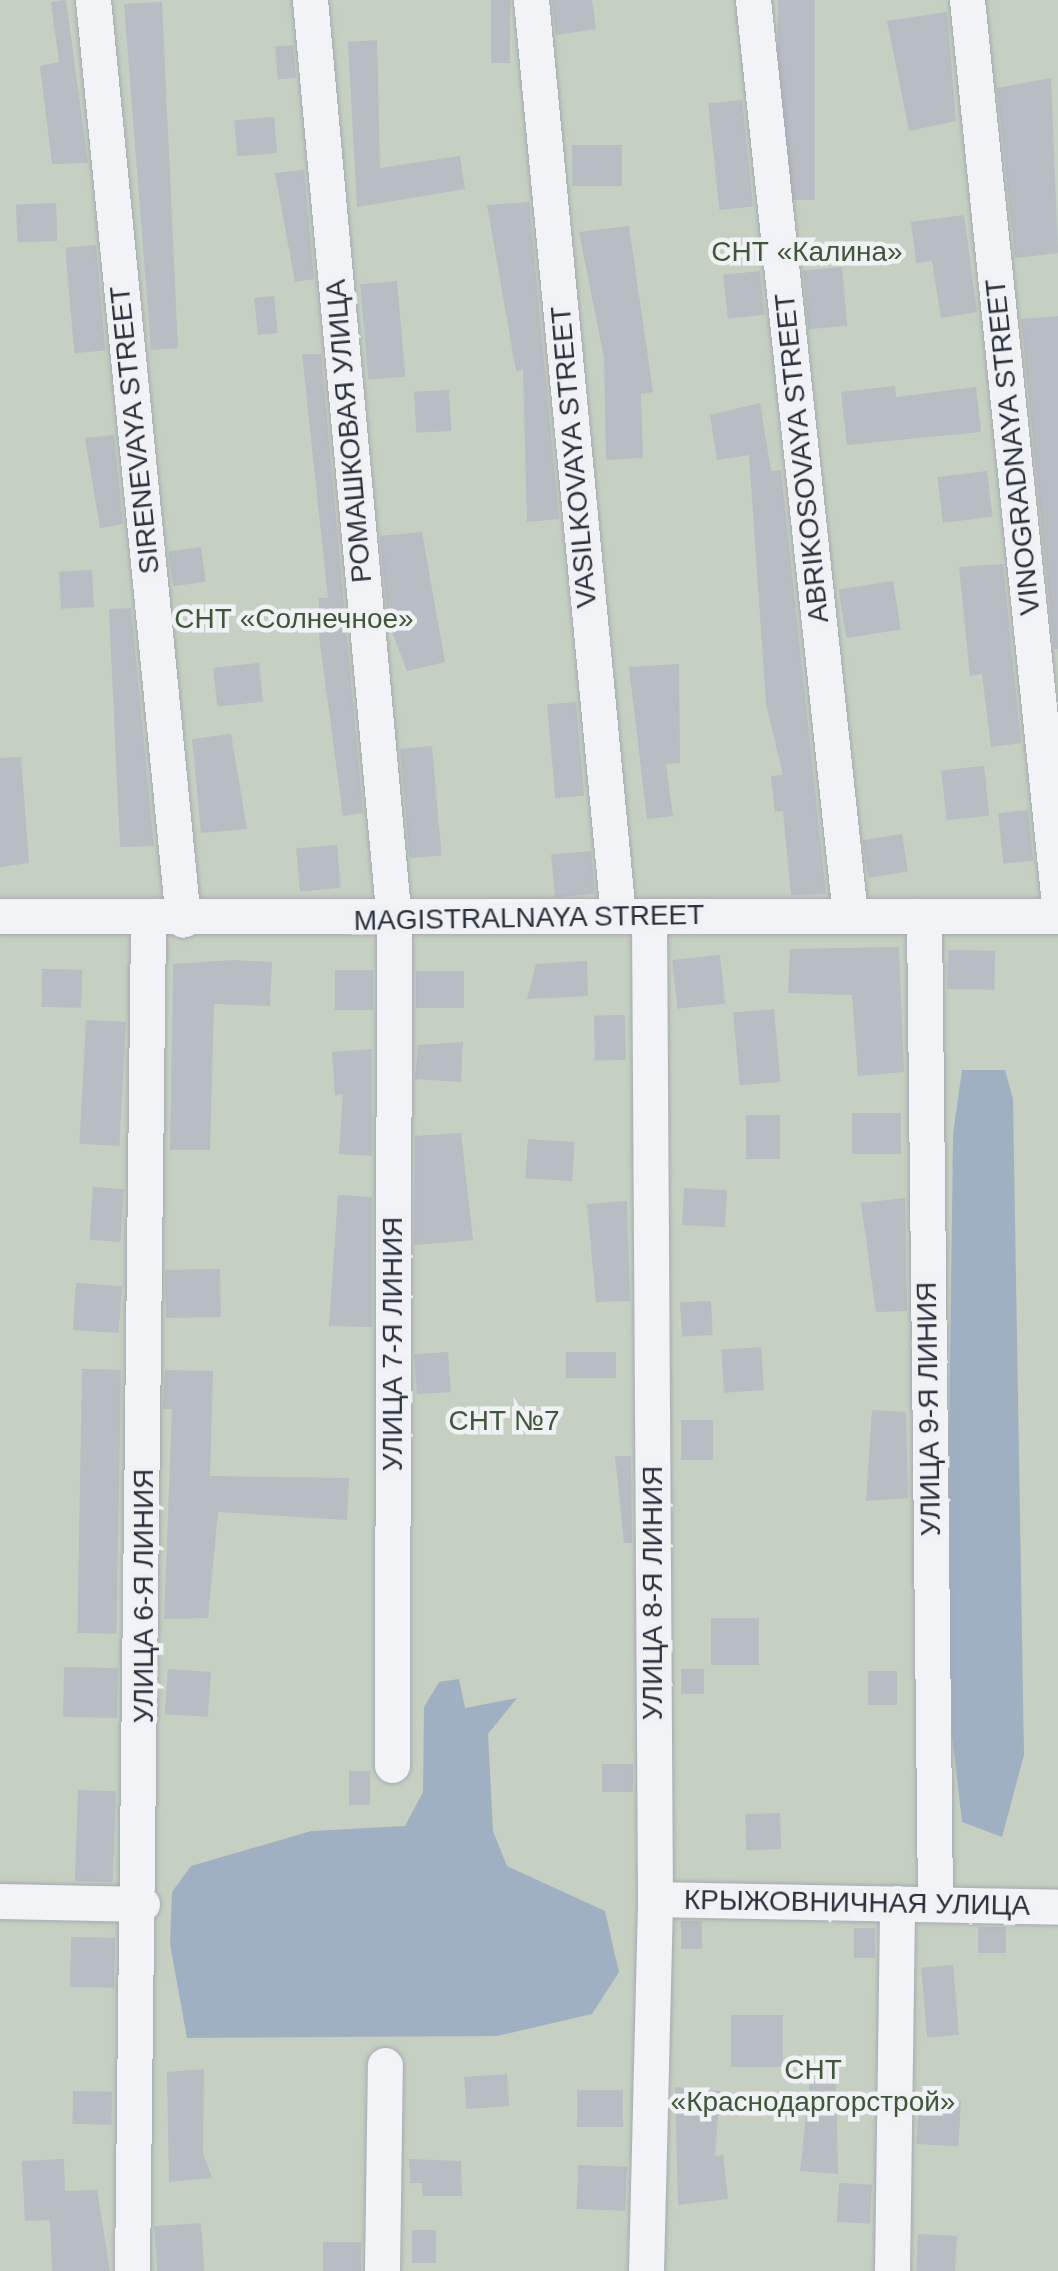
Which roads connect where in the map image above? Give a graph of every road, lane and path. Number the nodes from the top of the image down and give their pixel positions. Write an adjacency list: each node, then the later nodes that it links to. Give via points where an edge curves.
1 (93, 0): 12 (street, SIRENEVAYA STREET)
2 (310, 0): 13 (street, РОМАШКОВАЯ УЛИЦА)
3 (531, 0): 7 (street, VASILKOVAYA STREET)
4 (753, 0): 8 (street, ABRIKOSOVAYA STREET)
5 (967, 0): 6 (street, VINOGRADNAYA STREET)
6 (1058, 894)
7 (633, 915): 8 (street, MAGISTRALNAYA STREET); 13 (street, MAGISTRALNAYA STREET); 15 (street, УЛИЦА 8-Я ЛИНИЯ)
8 (850, 915): 10 (street, MAGISTRALNAYA STREET)
9 (0, 916): 12 (street, MAGISTRALNAYA STREET)
10 (924, 916): 11 (street, MAGISTRALNAYA STREET); 18 (street, УЛИЦА 9-Я ЛИНИЯ)
11 (1058, 916)
12 (166, 920): 13 (street, MAGISTRALNAYA STREET); 19 (street, УЛИЦА 6-Я ЛИНИЯ)
13 (394, 922): 14 (street, УЛИЦА 7-Я ЛИНИЯ)
14 (392, 1765)
15 (655, 1899): 17 (street, КРЫЖОВНИЧНАЯ УЛИЦА); 24 (street, УЛИЦА 8-Я ЛИНИЯ)
16 (0, 1901): 19 (street)
17 (896, 1903): 18 (street, КРЫЖОВНИЧНАЯ УЛИЦА); 25 (street)
18 (935, 1903): 20 (street, КРЫЖОВНИЧНАЯ УЛИЦА)
19 (142, 1904): 22 (street, УЛИЦА 6-Я ЛИНИЯ)
20 (1058, 1906)
21 (385, 2065): 23 (street)
22 (132, 2271)
23 (382, 2271)
24 (646, 2271)
25 (892, 2271)

